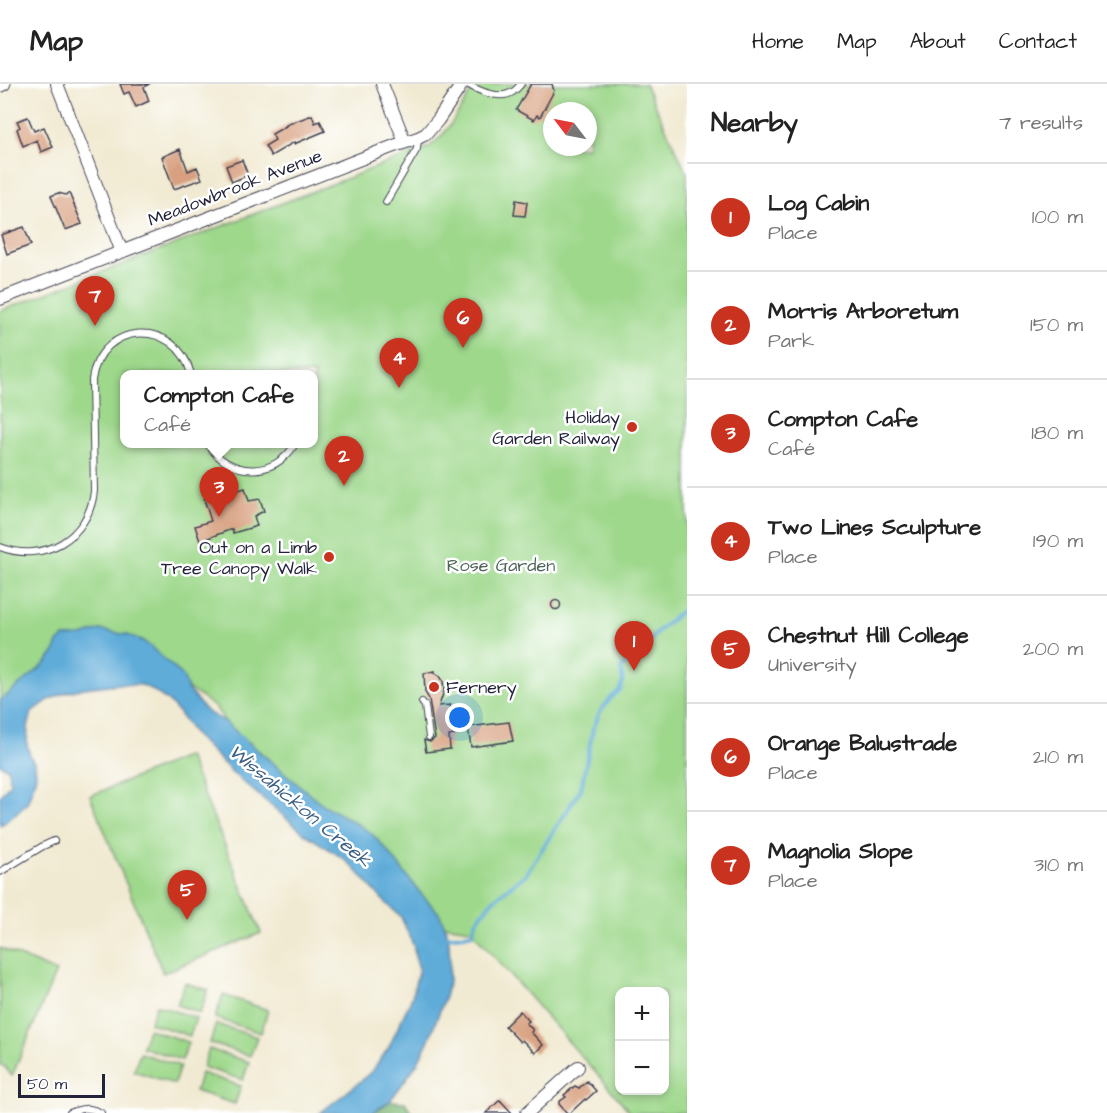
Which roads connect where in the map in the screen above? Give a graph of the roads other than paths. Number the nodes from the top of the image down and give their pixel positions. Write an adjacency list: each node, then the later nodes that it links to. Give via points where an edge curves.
1 (4, 84): 7 (street)
2 (57, 84): 11 (street)
3 (382, 84): 9 (street)
4 (462, 84): 8 (street, Meadowbrook Avenue, via 432,128)
5 (467, 84): 6 (lane, via 484,92 507,95)
6 (521, 84)
7 (0, 86)
8 (418, 138): 9 (street, Meadowbrook Avenue); 10 (lane, via 417,149)
9 (405, 142): 11 (street, Meadowbrook Avenue)
10 (386, 202)
11 (122, 252): 12 (street, Meadowbrook Avenue)
12 (0, 299)
13 (190, 370): 16 (lane, via 181,352 157,335 132,334 110,345 99,357 92,380 94,491 87,515 75,532 49,549 19,553)
14 (211, 448): 15 (lane, via 230,465 260,469 274,465)
15 (292, 448)
16 (0, 548)
17 (422, 702): 18 (lane)
18 (429, 737)
19 (54, 841): 20 (lane)
20 (0, 872)
21 (578, 1067): 24 (street)
22 (70, 1113): 23 (lane, via 90,1108)
23 (101, 1113)
24 (527, 1113)

